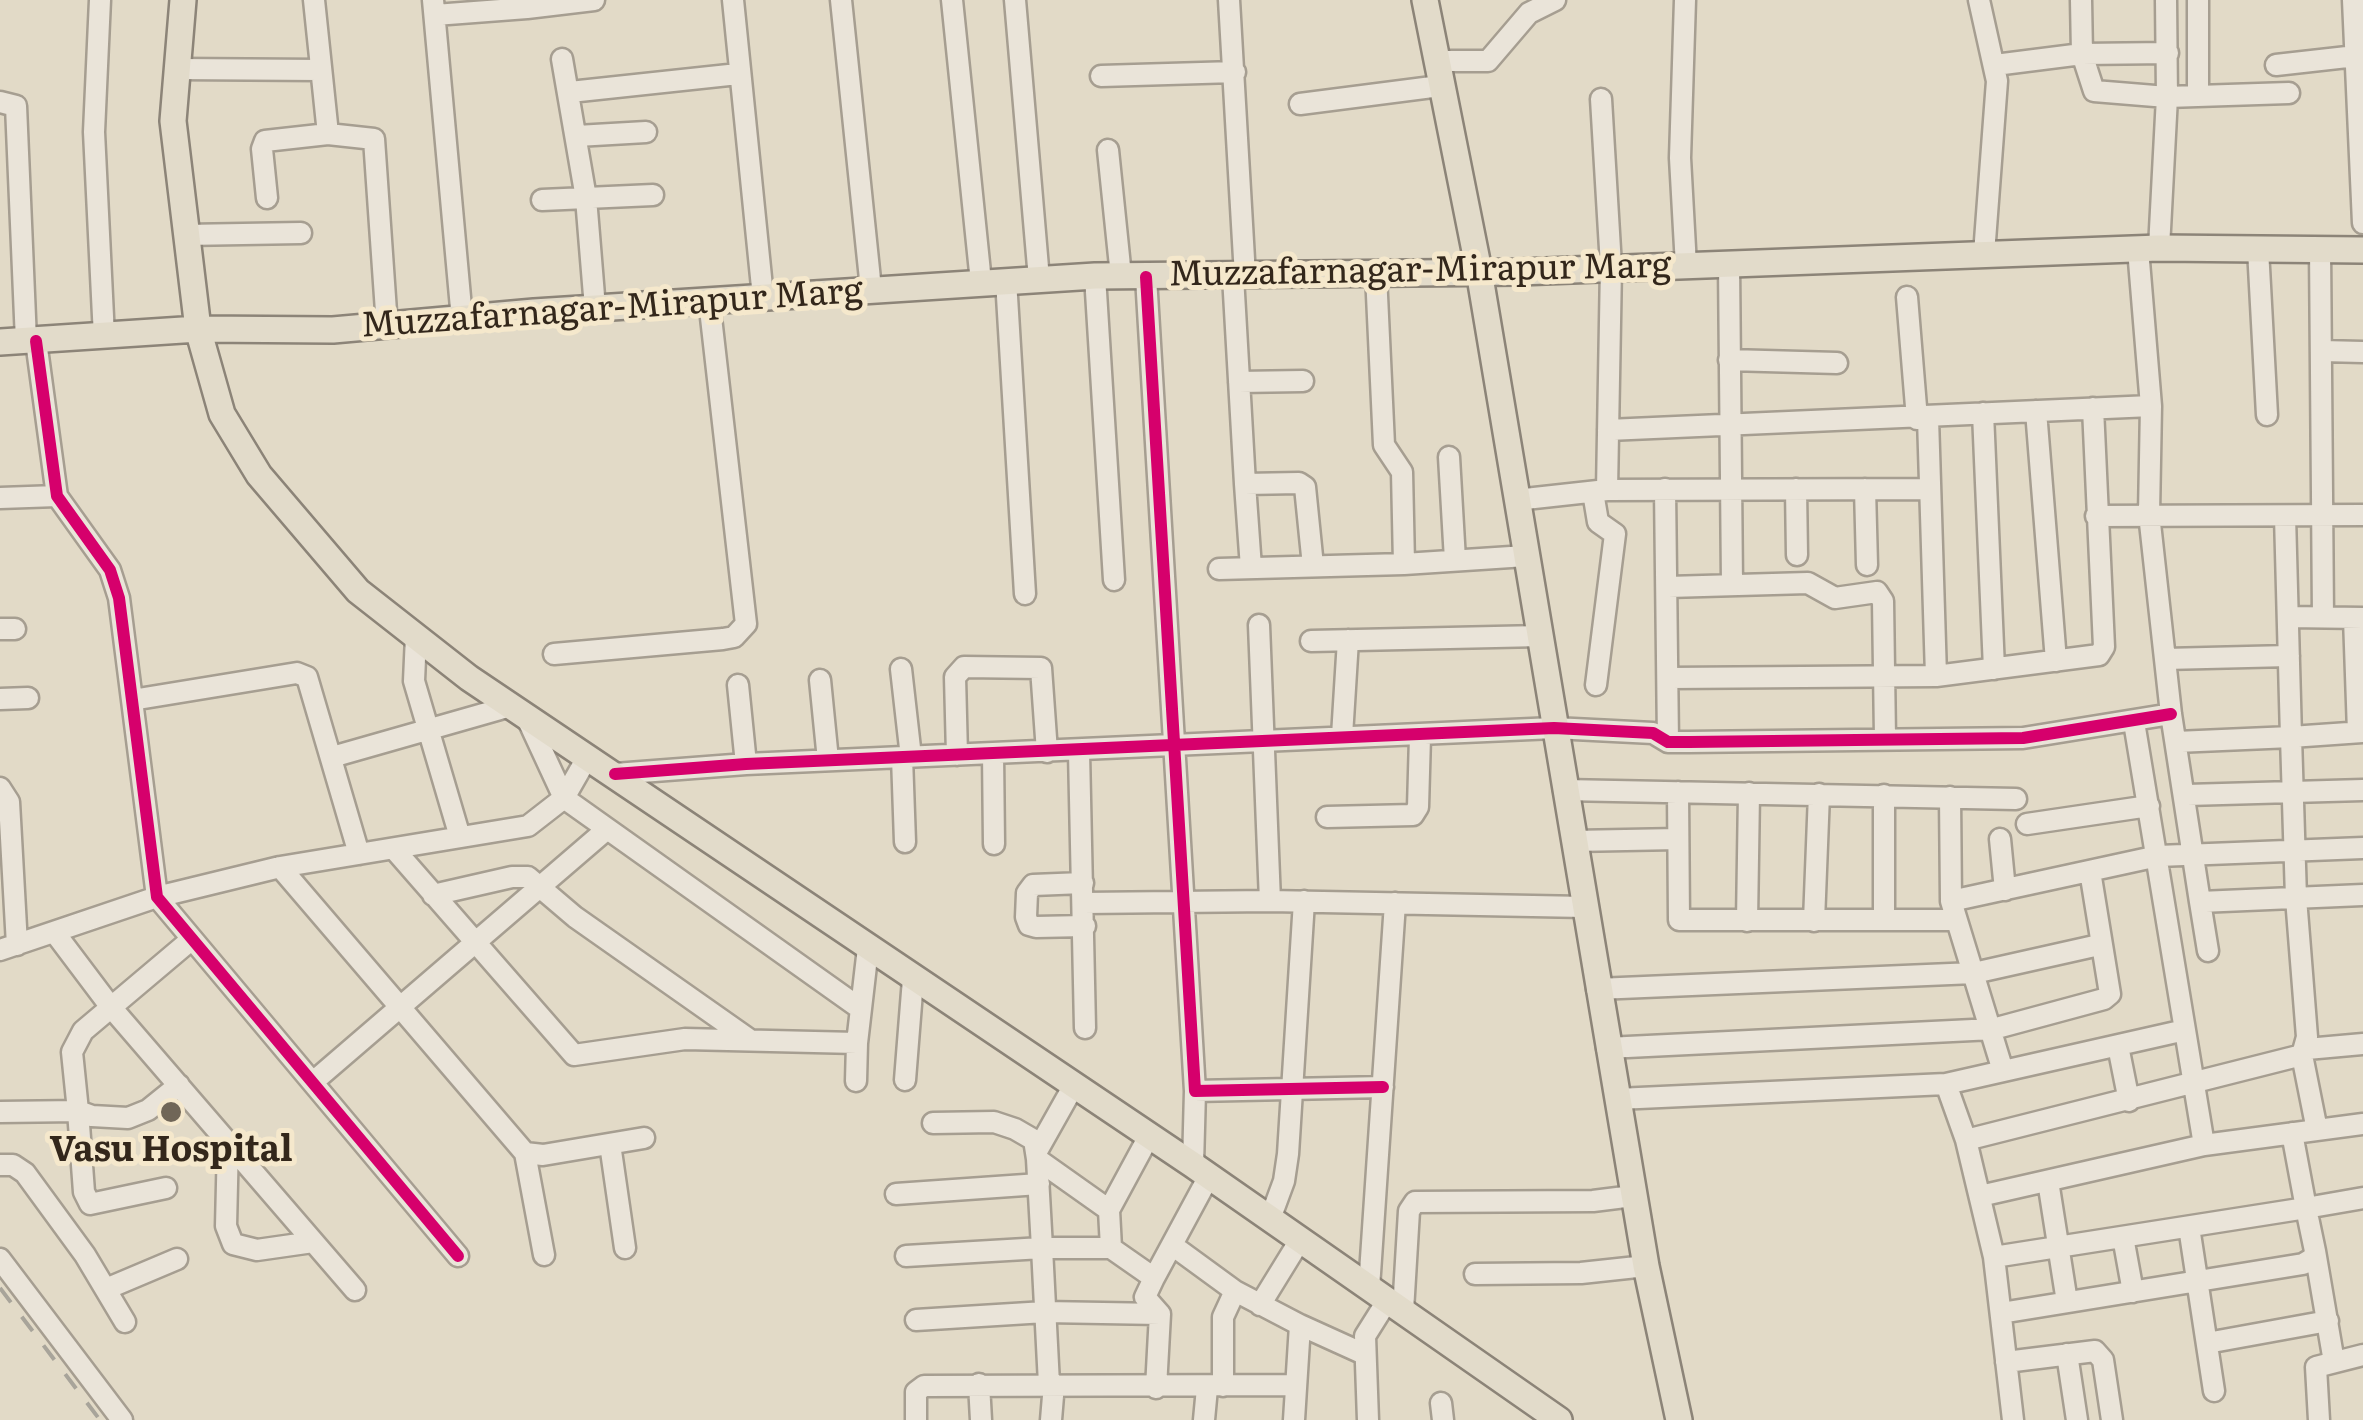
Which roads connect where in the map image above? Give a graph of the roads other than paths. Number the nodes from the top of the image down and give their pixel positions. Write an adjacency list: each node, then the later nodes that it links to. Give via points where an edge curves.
1 (100, 0): 75 (street, via 94,132)
2 (183, 0): 26 (main road)
3 (314, 0): 27 (street)
4 (594, 0): 18 (street)
5 (734, 0): 29 (street)
6 (841, 0): 67 (street)
7 (952, 0): 66 (street)
8 (1015, 0): 65 (street)
9 (1229, 0): 28 (street)
10 (1425, 0): 30 (main road)
11 (1555, 0): 30 (street, via 1529,14 1488,61)
12 (1685, 0): 59 (street, via 1680,158)
13 (1979, 0): 24 (street)
14 (2081, 0): 21 (street)
15 (2166, 0): 20 (street)
16 (2198, 0): 34 (street)
17 (2353, 0): 22 (street)
18 (527, 4): 19 (street)
19 (434, 7): 72 (street)
20 (2168, 53): 21 (street); 35 (street)
21 (2082, 54): 24 (street); 35 (street, via 2098,94)
22 (2356, 56): 25 (street); 39 (street)
23 (562, 60): 32 (street)
24 (1996, 65): 56 (street)
25 (2276, 65)
26 (177, 69): 27 (street); 51 (main road, via 173,121)
27 (319, 70): 41 (street)
28 (1234, 72): 31 (street); 63 (street)
29 (738, 74): 32 (street); 68 (street)
30 (1438, 74): 38 (street); 60 (main road)
31 (1101, 76)
32 (570, 92): 42 (street)
33 (2288, 94): 34 (street)
34 (2198, 96): 35 (street)
35 (2167, 98): 52 (street)
36 (1601, 99): 58 (street)
37 (0, 102): 48 (street, via 16,104)
38 (1300, 104)
39 (2362, 128): 49 (street)
40 (646, 132): 42 (street)
41 (328, 134): 45 (street, via 266,141); 73 (street, via 370,136 378,145)
42 (577, 136): 46 (street)
43 (1108, 150): 64 (street)
44 (654, 194): 46 (street)
45 (267, 198)
46 (586, 198): 47 (street); 71 (street)
47 (542, 200)
48 (9, 213): 76 (street)
49 (2363, 223)
50 (302, 233): 51 (street)
51 (185, 235): 74 (main road)
52 (2148, 248): 53 (main road, Muzzafarnagar-Mirapur Marg); 56 (main road, Muzzafarnagar-Mirapur Marg); 83 (street)
53 (2258, 249): 54 (main road, Muzzafarnagar-Mirapur Marg); 87 (street)
54 (2320, 249): 55 (main road, Muzzafarnagar-Mirapur Marg); 77 (street)
55 (2363, 250)
56 (1984, 254): 57 (main road, Muzzafarnagar-Mirapur Marg)
57 (1729, 264): 59 (main road, Muzzafarnagar-Mirapur Marg); 79 (street)
58 (1612, 266): 59 (main road, Muzzafarnagar-Mirapur Marg); 60 (main road, Muzzafarnagar-Mirapur Marg); 90 (street)
59 (1686, 266)
60 (1479, 271): 61 (main road, Muzzafarnagar-Mirapur Marg); 101 (main road)
61 (1376, 274): 63 (main road, Muzzafarnagar-Mirapur Marg); 110 (street, via 1384,445 1402,472)
62 (1095, 276): 64 (main road, Muzzafarnagar-Mirapur Marg); 65 (main road, Muzzafarnagar-Mirapur Marg); 115 (street)
63 (1239, 276): 64 (main road, Muzzafarnagar-Mirapur Marg); 82 (street)
64 (1134, 277): 155 (street)
65 (1039, 278): 66 (main road, Muzzafarnagar-Mirapur Marg)
66 (994, 281): 67 (main road, Muzzafarnagar-Mirapur Marg); 118 (street)
67 (871, 289): 68 (main road, Muzzafarnagar-Mirapur Marg)
68 (763, 296): 70 (main road, Muzzafarnagar-Mirapur Marg)
69 (1908, 298): 88 (street)
70 (709, 300): 71 (main road, Muzzafarnagar-Mirapur Marg); 127 (street, via 746,624 723,639)
71 (595, 308): 72 (main road, Muzzafarnagar-Mirapur Marg)
72 (462, 319): 73 (main road, Muzzafarnagar-Mirapur Marg)
73 (387, 326): 74 (main road, Muzzafarnagar-Mirapur Marg)
74 (198, 329): 75 (main road, Muzzafarnagar-Mirapur Marg); 123 (main road, via 222,414 259,475 358,591)
75 (104, 337): 76 (main road, Muzzafarnagar-Mirapur Marg)
76 (21, 341): 99 (street)
77 (2322, 351): 78 (street); 103 (street)
78 (2363, 352)
79 (1729, 360): 80 (street); 89 (street)
80 (1837, 363)
81 (1303, 381): 82 (street)
82 (1239, 382): 92 (street)
83 (2151, 406): 84 (street); 102 (street)
84 (2093, 408): 85 (street); 105 (street)
85 (2036, 412): 86 (street); 130 (street)
86 (1983, 414): 88 (street); 132 (street)
87 (2267, 414)
88 (1923, 418): 89 (street); 96 (street)
89 (1728, 426): 90 (street); 97 (street)
90 (1608, 430): 98 (street)
91 (1450, 457): 109 (street)
92 (1244, 484): 112 (street, via 1306,487); 113 (street)
93 (1665, 489): 97 (street); 98 (street); 117 (street)
94 (1796, 489): 95 (street); 97 (street); 107 (street)
95 (1865, 489): 96 (street); 111 (street)
96 (1929, 489): 133 (street)
97 (1731, 490): 116 (street)
98 (1600, 491): 101 (street); 137 (street, via 1598,522 1615,534)
99 (56, 496): 100 (street); 141 (street, via 110,570)
100 (0, 498)
101 (1516, 500): 108 (main road)
102 (2148, 514): 105 (street); 106 (street); 129 (street)
103 (2321, 515): 104 (street); 106 (street); 119 (street)
104 (2363, 515)
105 (2096, 516): 130 (street, via 2104,648 2099,655)
106 (2285, 516): 120 (street)
107 (1797, 555)
108 (1526, 556): 109 (street); 124 (main road)
109 (1455, 560): 110 (street)
110 (1404, 564): 112 (street)
111 (1867, 565)
112 (1313, 566): 113 (street)
113 (1251, 568): 114 (street)
114 (1219, 569)
115 (1114, 580)
116 (1732, 584): 117 (street); 134 (street, via 1808,582 1834,598 1877,592 1884,601)
117 (1668, 587): 135 (street)
118 (1024, 594)
119 (2323, 616): 120 (street); 121 (street)
120 (2288, 617): 128 (street)
121 (2358, 618): 147 (street)
122 (1260, 625): 152 (street)
123 (416, 636): 142 (main road); 146 (street, via 412,670)
124 (1541, 636): 125 (street); 145 (main road)
125 (1348, 640): 126 (street); 148 (street)
126 (1310, 641)
127 (554, 654)
128 (2289, 656): 129 (street); 150 (street)
129 (2165, 659): 143 (street)
130 (2056, 660): 132 (street)
131 (902, 669): 162 (street)
132 (1994, 669): 133 (street)
133 (1936, 676): 134 (street)
134 (1882, 677): 135 (street); 151 (street)
135 (1670, 678): 153 (street)
136 (820, 680): 163 (street)
137 (1596, 685)
138 (738, 686): 164 (street)
139 (28, 698): 140 (street)
140 (0, 699)
141 (132, 700): 161 (street, via 298,672 309,680); 202 (street)
142 (518, 711): 146 (street); 160 (main road); 176 (street)
143 (2172, 714): 144 (street); 154 (street)
144 (2134, 722): 151 (street, via 2041,737); 178 (street)
145 (1554, 728): 149 (street); 153 (street, via 1652,733); 167 (main road)
146 (428, 730): 161 (street); 182 (street)
147 (2360, 732): 150 (street)
148 (1342, 736): 149 (street); 152 (street)
149 (1420, 737): 179 (street, via 1413,816)
150 (2291, 737): 154 (street); 170 (street)
151 (1884, 738): 153 (street)
152 (1266, 741): 155 (street); 205 (street)
153 (1668, 742)
154 (2176, 742): 174 (street)
155 (1173, 748): 157 (street); 204 (street)
156 (1047, 752): 157 (street); 158 (street); 159 (street, via 1041,668 964,667 955,678)
157 (1078, 752): 199 (street)
158 (994, 753): 159 (street); 187 (street)
159 (957, 754): 162 (street)
160 (588, 756): 165 (main road); 176 (street)
161 (332, 757): 192 (street)
162 (906, 757): 163 (street); 186 (street)
163 (828, 760): 164 (street)
164 (746, 764): 165 (street)
165 (615, 774): 220 (main road)
166 (0, 788): 195 (street, via 9,802)
167 (1564, 790): 169 (street); 185 (main road)
168 (2363, 790): 170 (street)
169 (1678, 792): 171 (street); 183 (street)
170 (2292, 792): 174 (street); 190 (street)
171 (1749, 793): 172 (street); 212 (street)
172 (1819, 794): 173 (street); 213 (street)
173 (1884, 795): 175 (street); 211 (street)
174 (2187, 795): 191 (street)
175 (1950, 797): 177 (street); 210 (street)
176 (564, 798): 181 (street); 182 (street, via 528,826)
177 (2016, 800)
178 (2150, 806): 180 (street); 193 (street)
179 (1326, 817)
180 (2027, 824)
181 (606, 830): 197 (street); 227 (street)
182 (460, 837): 189 (street)
183 (1678, 838): 185 (street); 212 (street, via 1679,920)
184 (2000, 839): 198 (street)
185 (1573, 841): 209 (main road)
186 (904, 842)
187 (994, 844)
188 (2363, 848): 190 (street)
189 (394, 850): 192 (street); 200 (street)
190 (2296, 850): 191 (street); 203 (street)
191 (2194, 853): 193 (street); 208 (street)
192 (358, 854): 194 (street)
193 (2158, 856): 196 (street); 230 (street)
194 (280, 867): 202 (street); 226 (street)
195 (5, 870): 219 (street)
196 (2090, 871): 198 (street); 218 (street)
197 (542, 886): 200 (street, via 518,876); 217 (street); 231 (street, via 575,917)
198 (2005, 890): 210 (street)
199 (1083, 893): 204 (street); 214 (street); 214 (street, via 1033,885 1026,916 1029,925)
200 (433, 895): 217 (street)
201 (2363, 895): 203 (street)
202 (157, 897): 215 (street); 216 (street)
203 (2296, 898): 208 (street); 236 (street)
204 (1182, 900): 205 (street); 247 (street)
205 (1270, 901): 206 (street)
206 (1304, 901): 207 (street); 246 (street)
207 (1395, 902): 209 (street); 245 (street)
208 (2200, 902): 221 (street)
209 (1585, 908): 224 (main road)
210 (1954, 911): 211 (street); 222 (street)
211 (1884, 919): 213 (street)
212 (1747, 921): 213 (street)
213 (1814, 921)
214 (1084, 926): 228 (street)
215 (55, 933): 219 (street); 225 (street)
216 (192, 939): 225 (street); 240 (street)
217 (474, 942): 226 (street); 231 (street, via 574,1055 674,1040)
218 (2099, 945): 222 (street); 229 (street, via 2108,997)
219 (9, 947)
220 (868, 948): 223 (main road); 227 (street)
221 (2208, 951)
222 (1974, 973): 224 (street); 229 (street)
223 (913, 980): 238 (street); 244 (main road)
224 (1597, 990): 235 (main road)
225 (110, 1006): 243 (street); 250 (street, via 73,1047)
226 (401, 1008): 240 (street); 262 (street)
227 (861, 1009): 232 (street)
228 (1085, 1028)
229 (1993, 1029): 235 (street); 237 (street)
230 (2184, 1030): 234 (street); 241 (street)
231 (750, 1040): 232 (street)
232 (857, 1044): 239 (street)
233 (2363, 1044): 236 (street)
234 (2118, 1046): 237 (street); 249 (street)
235 (1607, 1048): 248 (main road)
236 (2305, 1052): 241 (street); 254 (street)
237 (2003, 1071): 242 (street)
238 (905, 1080)
239 (856, 1081)
240 (312, 1082): 287 (street)
241 (2194, 1083): 249 (street); 261 (street)
242 (1946, 1084): 248 (street); 258 (street)
243 (179, 1085): 250 (street, via 128,1118); 259 (street)
244 (1073, 1086): 256 (main road); 263 (street)
245 (1383, 1087): 246 (street); 300 (street)
246 (1290, 1089): 247 (street); 275 (street, via 1284,1181)
247 (1195, 1092): 265 (street)
248 (1617, 1099): 270 (main road)
249 (2128, 1100): 258 (street)
250 (78, 1111): 251 (street); 268 (street, via 90,1204)
251 (0, 1112)
252 (933, 1123): 263 (street, via 1004,1124 1030,1137)
253 (2363, 1124): 254 (street)
254 (2318, 1130): 255 (street)
255 (2292, 1134): 261 (street); 273 (street)
256 (1149, 1136): 265 (main road); 274 (street)
257 (644, 1138): 260 (street)
258 (1966, 1140): 271 (street)
259 (228, 1142): 279 (street); 279 (street, via 226,1226 233,1244 257,1250)
260 (610, 1144): 262 (street); 282 (street)
261 (2204, 1145): 266 (street)
262 (525, 1153): 286 (street)
263 (1037, 1155): 267 (street); 274 (street)
264 (0, 1165): 296 (street, via 13,1164 24,1173)
265 (1201, 1171): 275 (main road); 280 (street)
266 (2048, 1180): 271 (street); 281 (street)
267 (1039, 1184): 269 (street); 283 (street)
268 (166, 1188)
269 (896, 1194)
270 (1633, 1196): 292 (main road); 300 (street, via 1414,1202)
271 (1980, 1196): 289 (street)
272 (2363, 1198): 273 (street)
273 (2306, 1208): 276 (street); 285 (street)
274 (1108, 1210): 284 (street)
275 (1270, 1219): 278 (main road)
276 (2188, 1226): 277 (street); 295 (street)
277 (2123, 1237): 281 (street); 299 (street)
278 (1300, 1240): 300 (main road); 302 (street)
279 (313, 1242): 297 (street)
280 (1172, 1245): 294 (street); 298 (street)
281 (2059, 1247): 289 (street); 301 (street)
282 (625, 1248)
283 (1042, 1248): 284 (street); 288 (street); 303 (street)
284 (1111, 1248): 294 (street)
285 (2315, 1251): 295 (street, via 2303,1264); 307 (street)
286 (544, 1255)
287 (458, 1256)
288 (906, 1256)
289 (1994, 1258): 304 (street)
290 (0, 1259): 322 (street)
291 (177, 1260): 296 (street)
292 (1646, 1266): 293 (street); 330 (main road)
293 (1474, 1274)
294 (1154, 1278): 305 (street, via 1146,1297)
295 (2197, 1281): 299 (street); 310 (street)
296 (106, 1290): 308 (street)
297 (355, 1290)
298 (1235, 1291): 302 (street); 319 (street, via 1223,1317)
299 (2133, 1292): 301 (street)
300 (1386, 1300): 311 (street, via 1369,1326); 329 (main road)
301 (2067, 1302): 304 (street)
302 (1260, 1305): 309 (street)
303 (1045, 1312): 305 (street); 306 (street); 317 (street)
304 (2001, 1313): 314 (street)
305 (1160, 1314): 320 (street)
306 (916, 1320)
307 (2328, 1321): 310 (street); 315 (street)
308 (124, 1322)
309 (1300, 1325): 311 (street); 318 (street)
310 (2207, 1343): 321 (street)
311 (1364, 1354): 328 (street)
312 (2067, 1354): 314 (street); 332 (street); 333 (street, via 2100,1354)
313 (2363, 1356): 315 (street)
314 (2006, 1362): 331 (street)
315 (2334, 1362): 334 (street, via 2313,1372)
316 (979, 1384): 317 (street); 323 (street, via 918,1389); 324 (street)
317 (1052, 1384): 320 (street); 325 (street)
318 (1296, 1385): 319 (street); 327 (street)
319 (1215, 1387): 320 (street); 326 (street)
320 (1156, 1388)
321 (2214, 1391)
322 (122, 1420)
323 (916, 1420)
324 (981, 1420)
325 (1051, 1420)
326 (1204, 1420)
327 (1294, 1420)
328 (1368, 1420)
329 (1559, 1420)
330 (1680, 1420)
331 (2012, 1420)
332 (2076, 1420)
333 (2112, 1420)
334 (2319, 1420)

